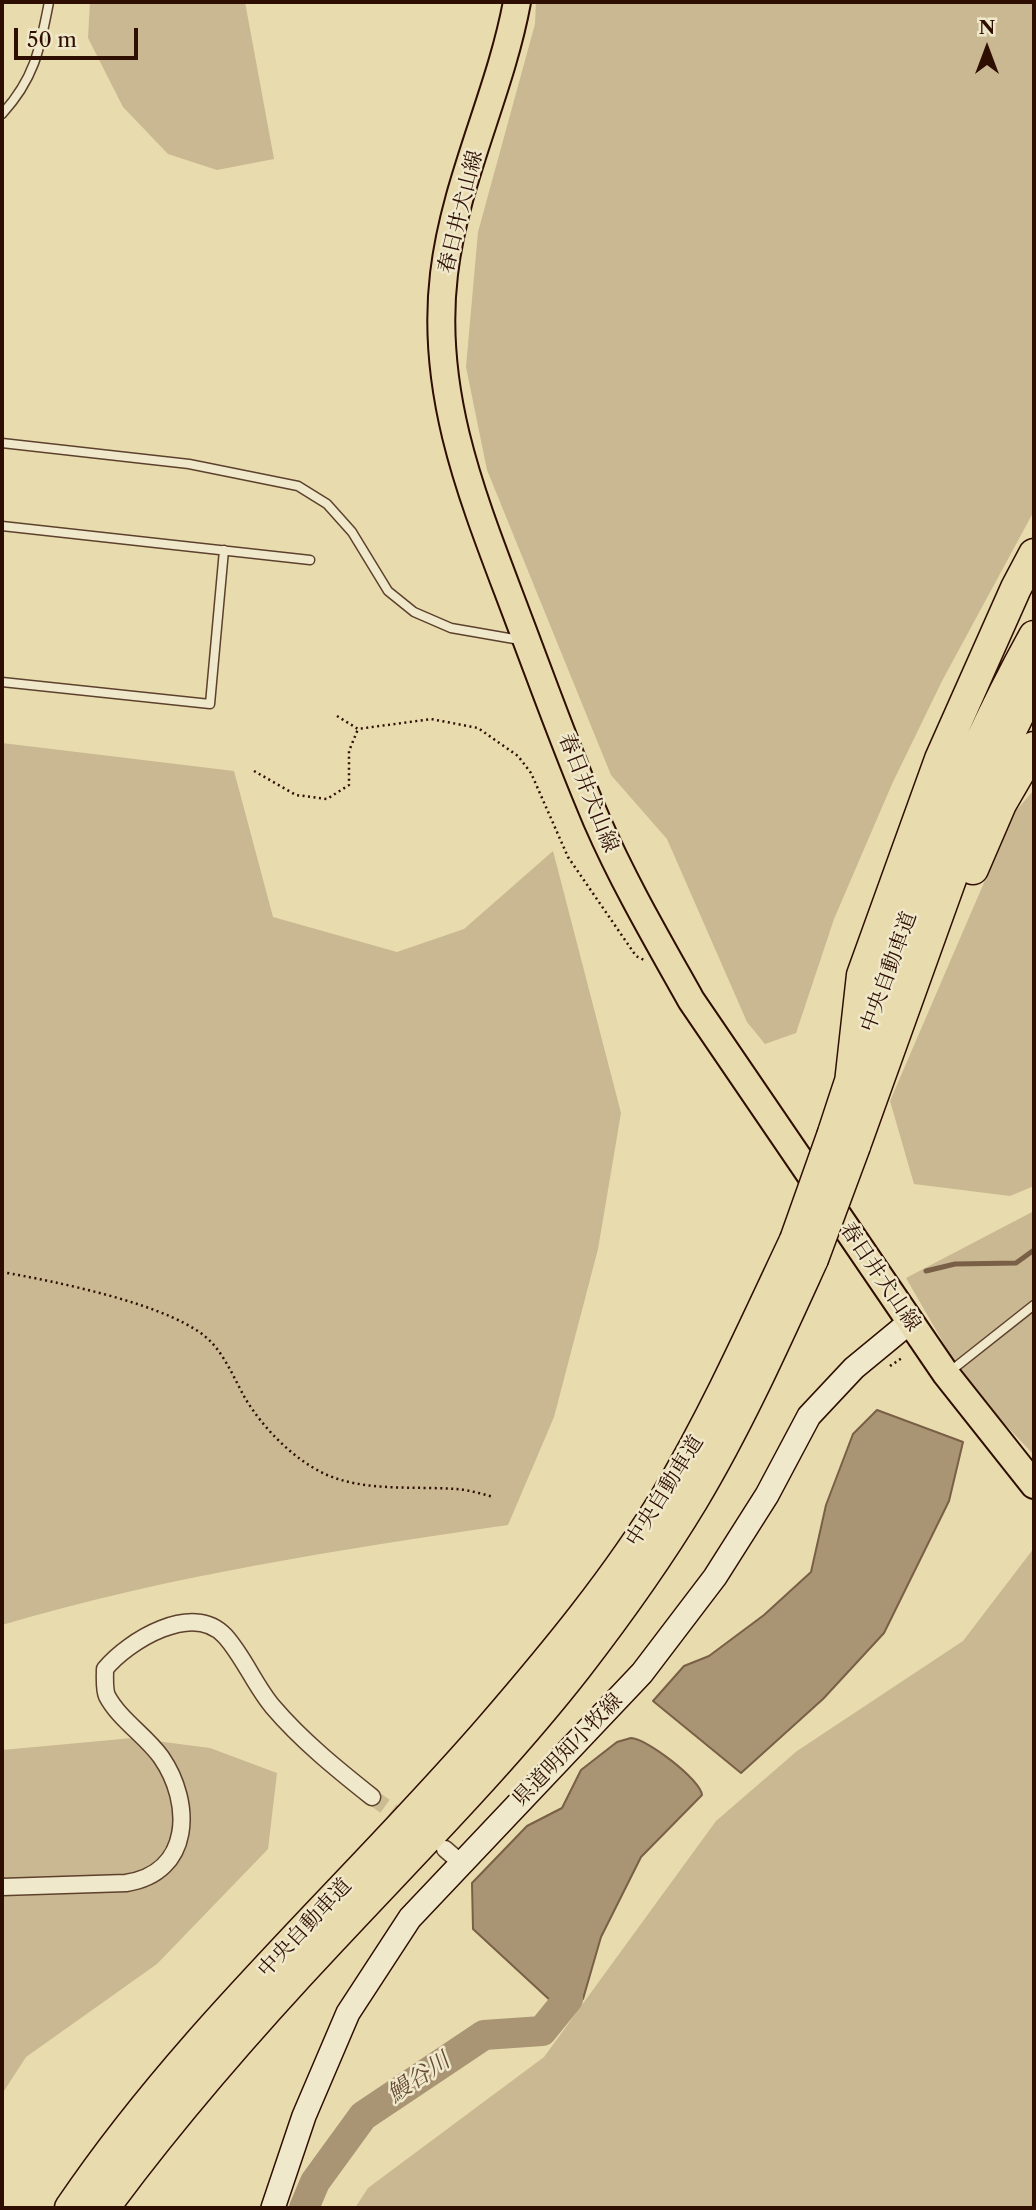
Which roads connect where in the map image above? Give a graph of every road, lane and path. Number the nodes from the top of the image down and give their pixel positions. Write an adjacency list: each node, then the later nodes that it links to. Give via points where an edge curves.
1 (49, 2): 3 (lane, via 37,62 24,88)
2 (517, 2): 10 (main road, 春日井犬山線, via 509,45 458,205 444,273 442,325 444,383 456,444)
3 (2, 114)
4 (2, 443): 10 (lane, via 189,464 298,486 327,504 352,532 388,591 414,612 450,628)
5 (2, 526): 6 (lane)
6 (224, 550): 8 (lane); 11 (lane, via 210,704)
7 (1034, 554): 18 (highway, via 940,759 862,975)
8 (310, 560)
9 (1034, 636): 18 (highway, 中央自動車道, via 939,835)
10 (527, 641): 17 (main road, 春日井犬山線, via 597,821)
11 (2, 681)
12 (1034, 684): 19 (highway, 中央自動車道, via 987,779)
13 (337, 716): 14 (path)
14 (358, 729): 16 (path, via 349,751 349,785 327,799 296,795); 17 (path, via 431,719 478,727 519,756 568,857 621,936 636,956 650,964)
15 (1034, 747): 19 (highway, via 1001,804 944,937 877,1129)
16 (254, 771)
17 (665, 954): 23 (main road, 春日井犬山線, via 691,1000)
18 (850, 1083): 19 (highway, 中央自動車道)
19 (849, 1138): 20 (highway, 中央自動車道, bridge)
20 (804, 1249): 29 (highway, 中央自動車道, via 665,1498 554,1651 491,1727 192,2049); 30 (highway, 中央自動車道, via 739,1415 694,1499 632,1592 514,1743 214,2068)
21 (2, 1272): 26 (path, via 130,1301 194,1329 212,1343 271,1433 324,1474 374,1485 461,1489)
22 (1034, 1306): 24 (lane)
23 (911, 1321): 24 (main road, 春日井犬山線); 31 (main road, 県道明知小牧線, via 854,1368 809,1416 767,1495 715,1577 642,1673 453,1855 348,2013 304,2116)
24 (946, 1374): 25 (main road, 春日井犬山線)
25 (1034, 1485)
26 (494, 1497)
27 (372, 1797): 28 (street, via 329,1763 273,1707 225,1635 209,1625 179,1623 144,1637 117,1654 105,1669 106,1695 161,1757 181,1808 181,1843 167,1864 147,1880 127,1883)
28 (2, 1887)
29 (70, 2208)
30 (104, 2208)
31 (273, 2208)

